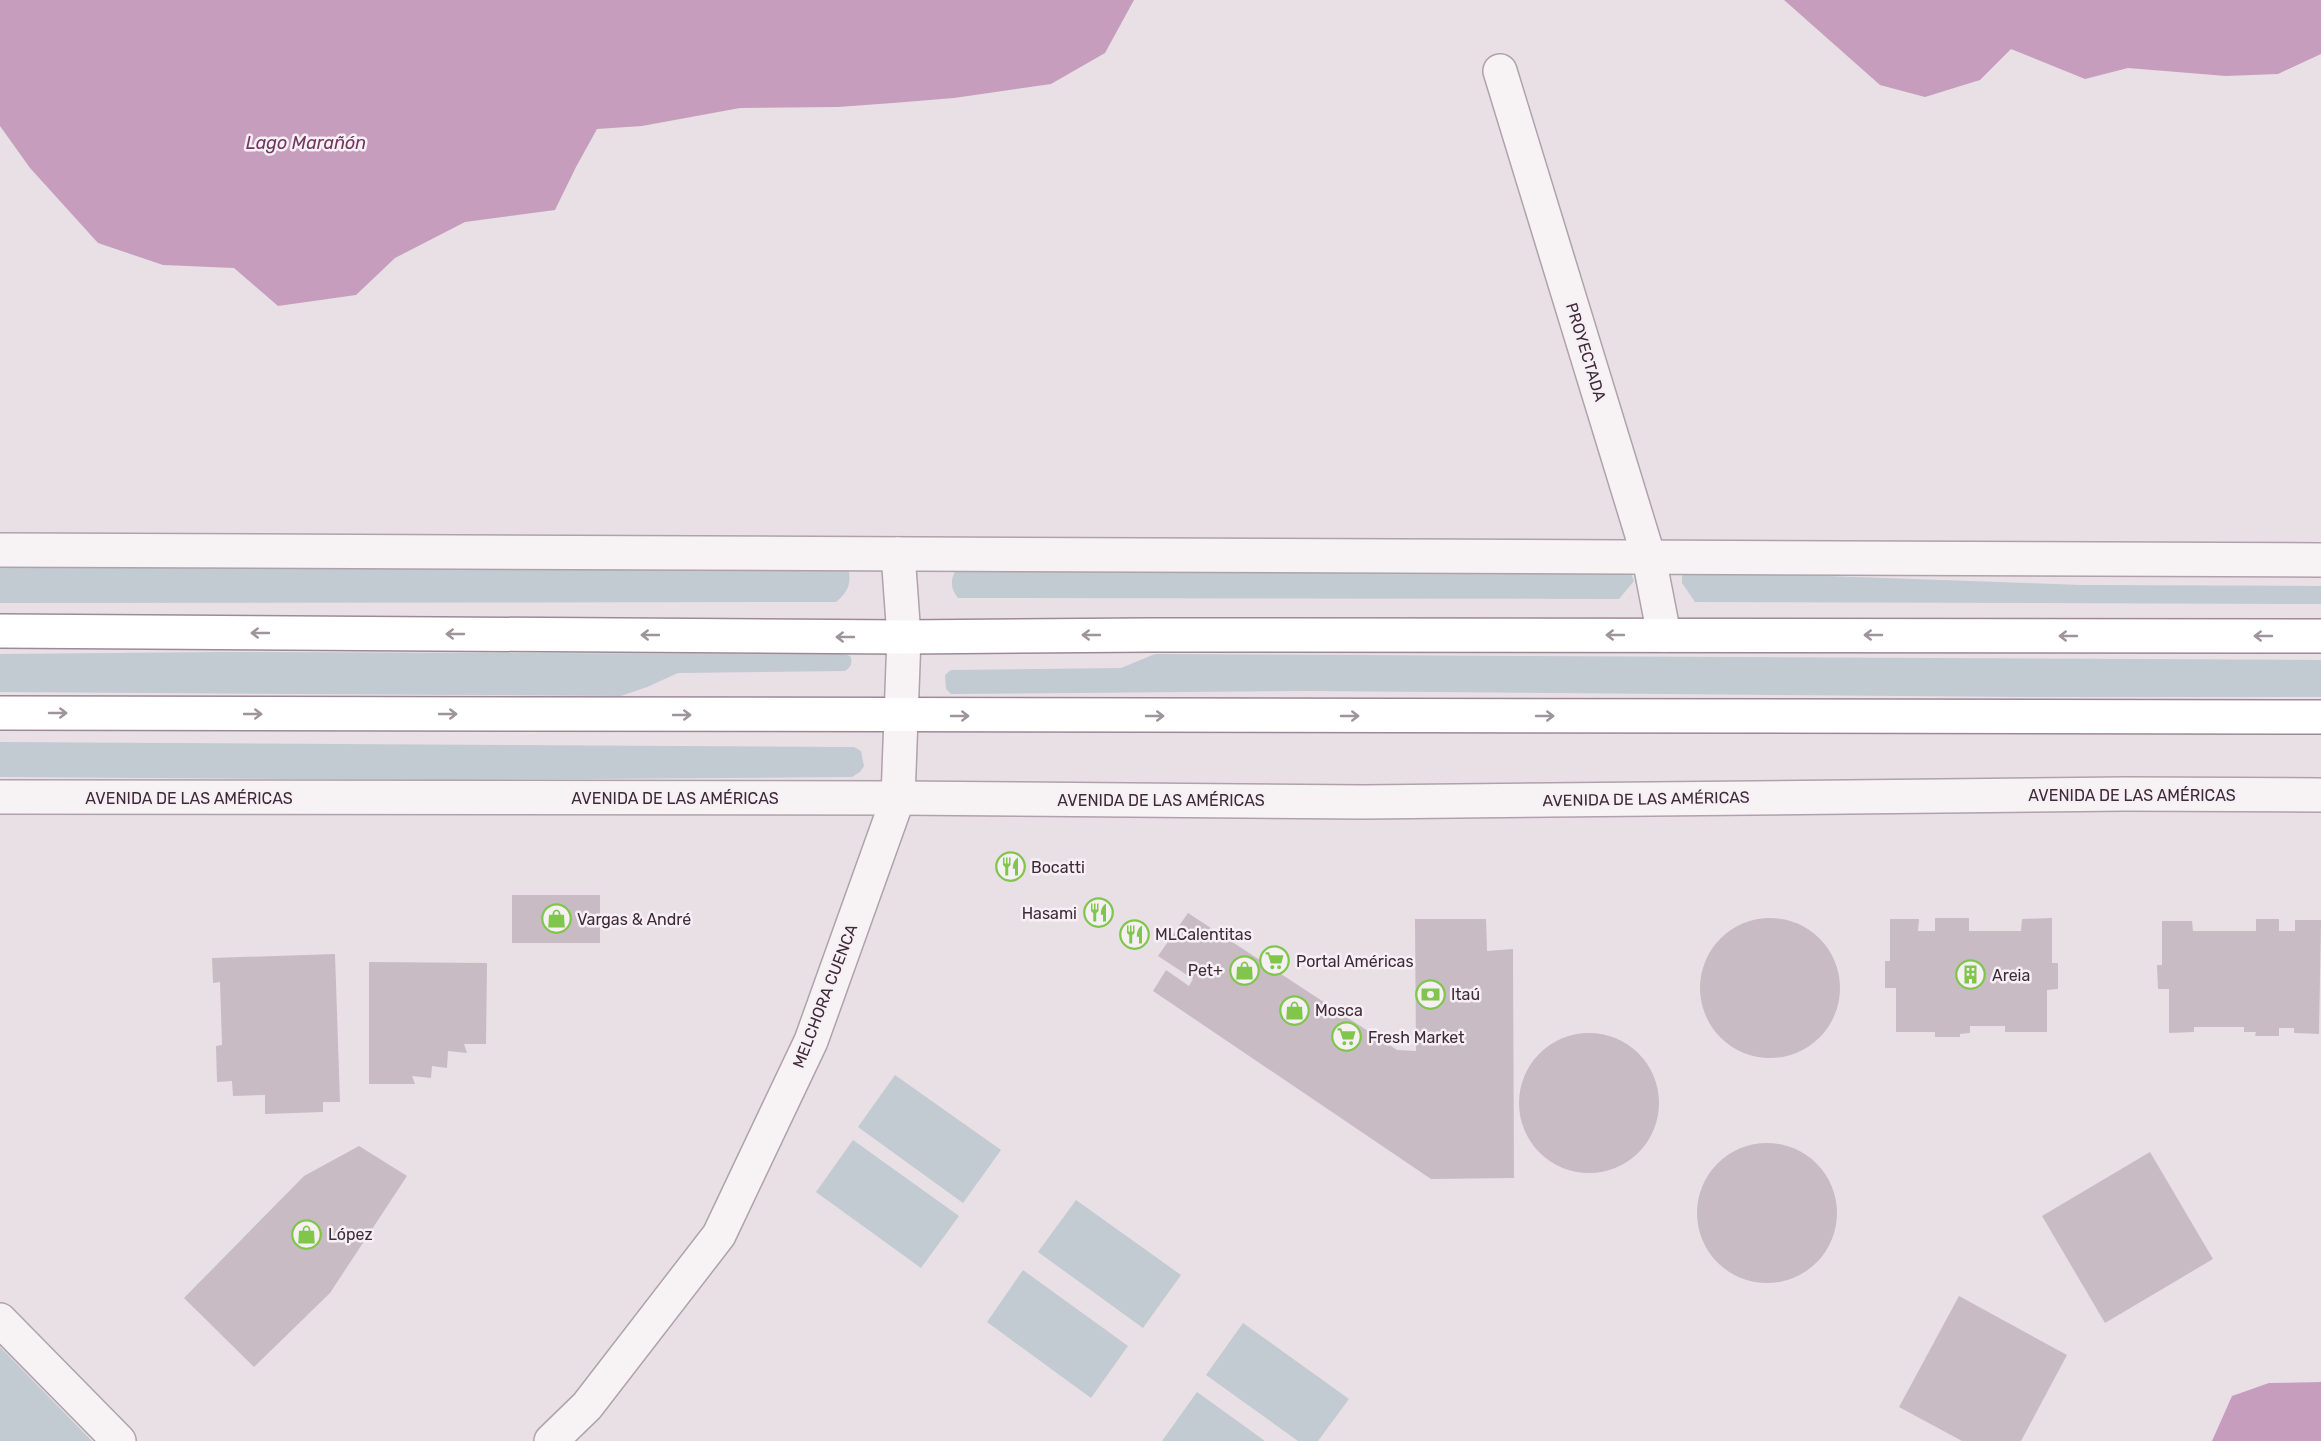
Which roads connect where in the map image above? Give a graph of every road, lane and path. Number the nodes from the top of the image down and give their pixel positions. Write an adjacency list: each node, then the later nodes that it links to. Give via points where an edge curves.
1 (1500, 71): 4 (street, PROYECTADA)
2 (0, 550): 3 (street)
3 (898, 554): 4 (street); 9 (street, MELCHORA CUENCA)
4 (1649, 558): 5 (street); 7 (street, PROYECTADA)
5 (2321, 560)
6 (0, 632): 9 (highway, one-way to 6)
7 (1664, 635): 8 (highway, one-way to 7); 9 (highway, one-way to 9)
8 (2321, 636)
9 (904, 637): 11 (street, MELCHORA CUENCA)
10 (0, 713): 11 (highway, one-way to 11)
11 (901, 716): 12 (highway, one-way to 12); 15 (street, MELCHORA CUENCA)
12 (2321, 717)
13 (2321, 795): 15 (street, AVENIDA DE LAS AMÉRICAS, via 1364,802)
14 (0, 797): 15 (street, AVENIDA DE LAS AMÉRICAS)
15 (898, 798): 18 (street, MELCHORA CUENCA, via 811,1041 719,1235 587,1406)
16 (0, 1320): 17 (street)
17 (119, 1441)
18 (550, 1441)

